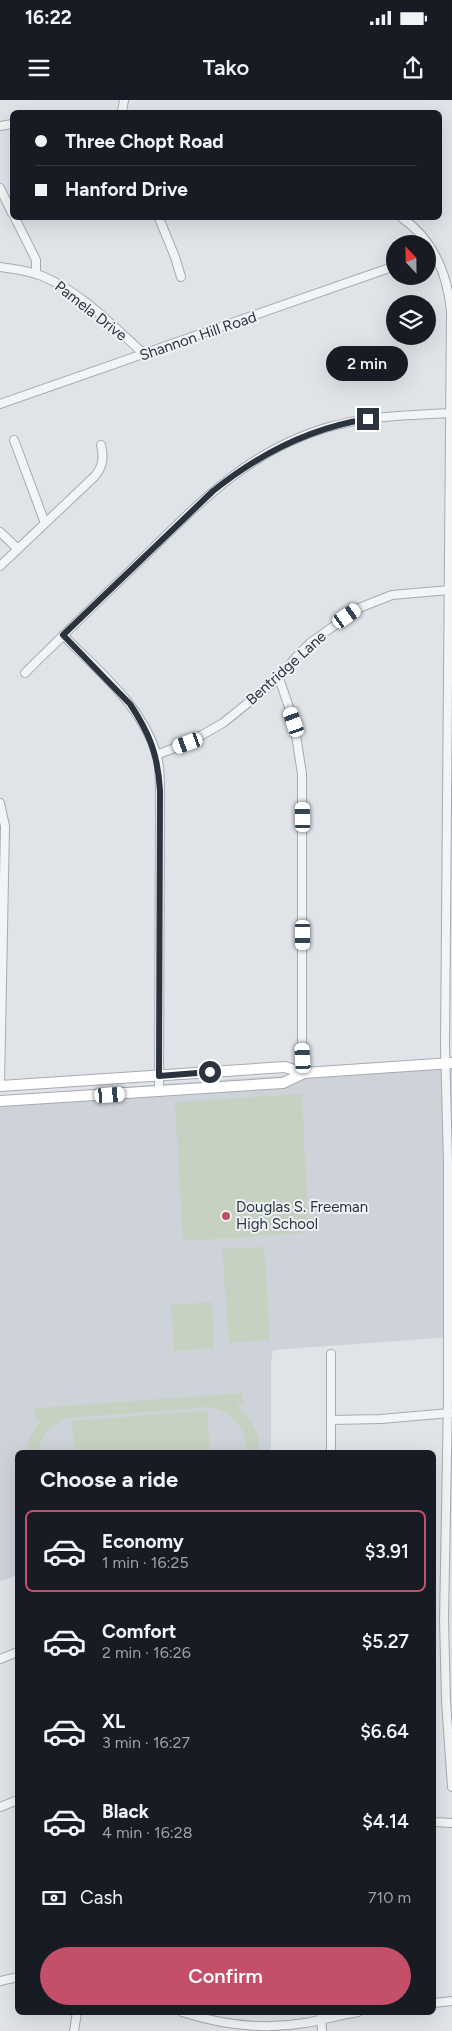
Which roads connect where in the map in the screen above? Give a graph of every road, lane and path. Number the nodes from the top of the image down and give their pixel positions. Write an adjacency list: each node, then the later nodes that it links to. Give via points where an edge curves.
1 (0, 188): 2 (street)
2 (10, 209)
3 (16, 220): 10 (street, via 36,260)
4 (160, 220): 11 (street)
5 (404, 220): 6 (street)
6 (423, 235)
7 (436, 262): 14 (street, via 446,278 450,297)
8 (0, 267): 10 (street, Pamela Drive)
9 (386, 269): 12 (street, Shannon Hill Road)
10 (36, 274): 12 (street, Pamela Drive, via 54,281 79,298)
11 (181, 277)
12 (144, 354): 13 (street, Shannon Hill Road)
13 (0, 404)
14 (450, 414): 21 (street); 22 (street, via 384,416 351,421 300,438 256,459 213,491)
15 (14, 440): 17 (street)
16 (101, 445): 17 (street, via 100,470)
17 (45, 523): 19 (street)
18 (0, 532): 19 (street)
19 (18, 549): 20 (street)
20 (0, 566)
21 (449, 590): 24 (street, Bentridge Lane, via 392,595 369,602 310,644); 28 (street)
22 (63, 635): 23 (street); 25 (street, via 130,704)
23 (25, 672)
24 (279, 678): 25 (street, Bentridge Lane, via 205,735); 29 (street, via 294,722 302,774)
25 (156, 754): 30 (street, via 160,791)
26 (0, 803): 27 (street, via 5,826)
27 (2, 931): 31 (street)
28 (449, 1063): 29 (main road); 35 (street)
29 (304, 1074): 30 (main road, via 285,1067); 32 (main road, via 283,1083)
30 (159, 1076): 31 (main road); 32 (street)
31 (0, 1086)
32 (159, 1092): 33 (main road)
33 (0, 1102)
34 (332, 1354): 36 (street)
35 (450, 1413): 36 (street); 40 (street, via 444,1620)
36 (331, 1420): 37 (street)
37 (331, 1450)
38 (15, 1653): 39 (street)
39 (0, 1659)
40 (449, 1692): 41 (street)
41 (452, 1787)
42 (15, 1801): 43 (street)
43 (0, 1806)
44 (436, 1822): 45 (street)
45 (452, 1823)
46 (15, 1978): 47 (street)
47 (0, 1981)
48 (452, 2002): 49 (street)
49 (436, 2003)
50 (77, 2015): 53 (street)
51 (191, 2015): 52 (street, via 248,2026 296,2024)
52 (321, 2016): 54 (street)
53 (74, 2031)
54 (322, 2031)

